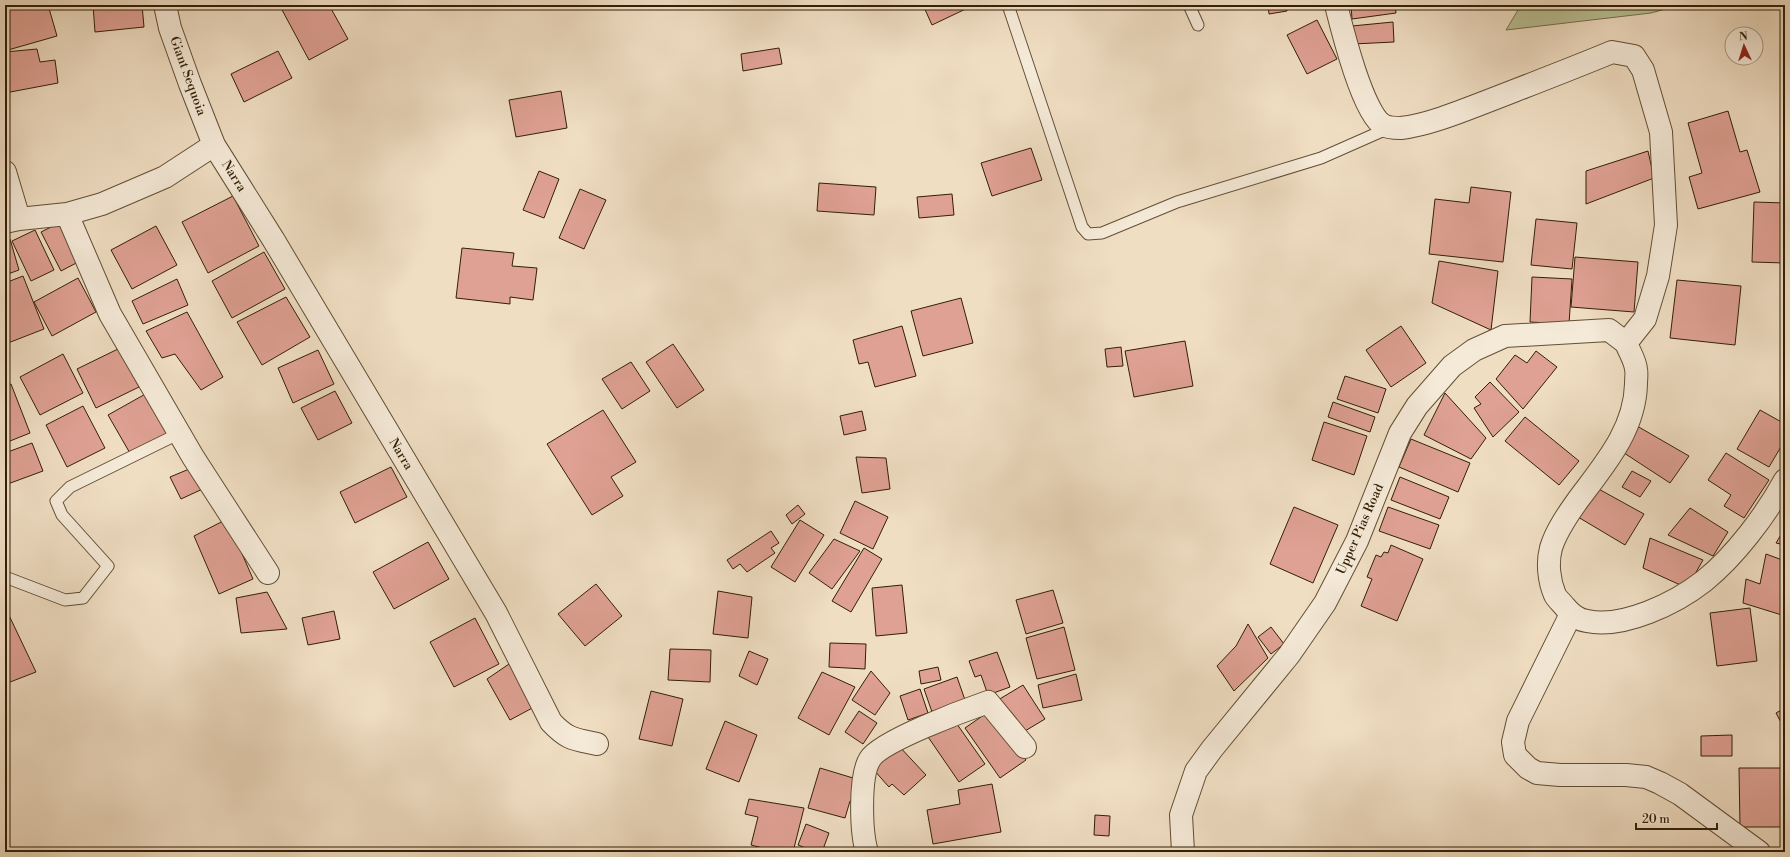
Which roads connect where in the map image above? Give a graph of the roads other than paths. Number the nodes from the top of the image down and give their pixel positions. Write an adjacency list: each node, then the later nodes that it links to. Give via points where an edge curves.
1 (165, 5): 7 (street, Giant Sequoia, via 175,42)
2 (1008, 5): 6 (lane, via 1082,227 1088,234 1102,233 1177,202 1321,158)
3 (1189, 5): 5 (lane)
4 (1336, 5): 6 (street, via 1365,98 1377,120)
5 (1198, 25)
6 (1390, 128): 11 (street, via 1401,128 1448,116 1612,52 1634,56 1643,70 1661,132 1666,225 1658,276 1645,319)
7 (214, 145): 9 (street, via 158,180 102,204); 17 (street, Narra, via 273,239 496,613 551,722 571,739)
8 (5, 172): 10 (street)
9 (67, 214): 10 (street); 12 (street, via 110,314)
10 (12, 220)
11 (1626, 343): 16 (street, via 1636,368 1636,393 1632,416 1607,461 1566,516 1551,548 1551,582 1556,597); 20 (street, Upper Pias Road, via 1609,330 1505,336 1474,350 1452,366 1435,384 1400,433 1357,541 1326,603 1289,655 1196,771 1181,815)
12 (180, 433): 14 (street); 15 (lane, via 70,487 56,501 62,514 108,566 83,598 65,600)
13 (1785, 480): 16 (street, via 1771,504 1744,539 1716,569 1688,592 1657,608 1604,623 1585,621)
14 (268, 573)
15 (5, 577)
16 (1571, 614): 21 (street, via 1518,722 1513,742 1515,755 1537,773 1646,777 1680,794)
17 (598, 744)
18 (1025, 747): 19 (street, via 988,702 941,720 883,748 870,758 865,774 862,812)
19 (867, 852)
20 (1183, 852)
21 (1759, 852)

